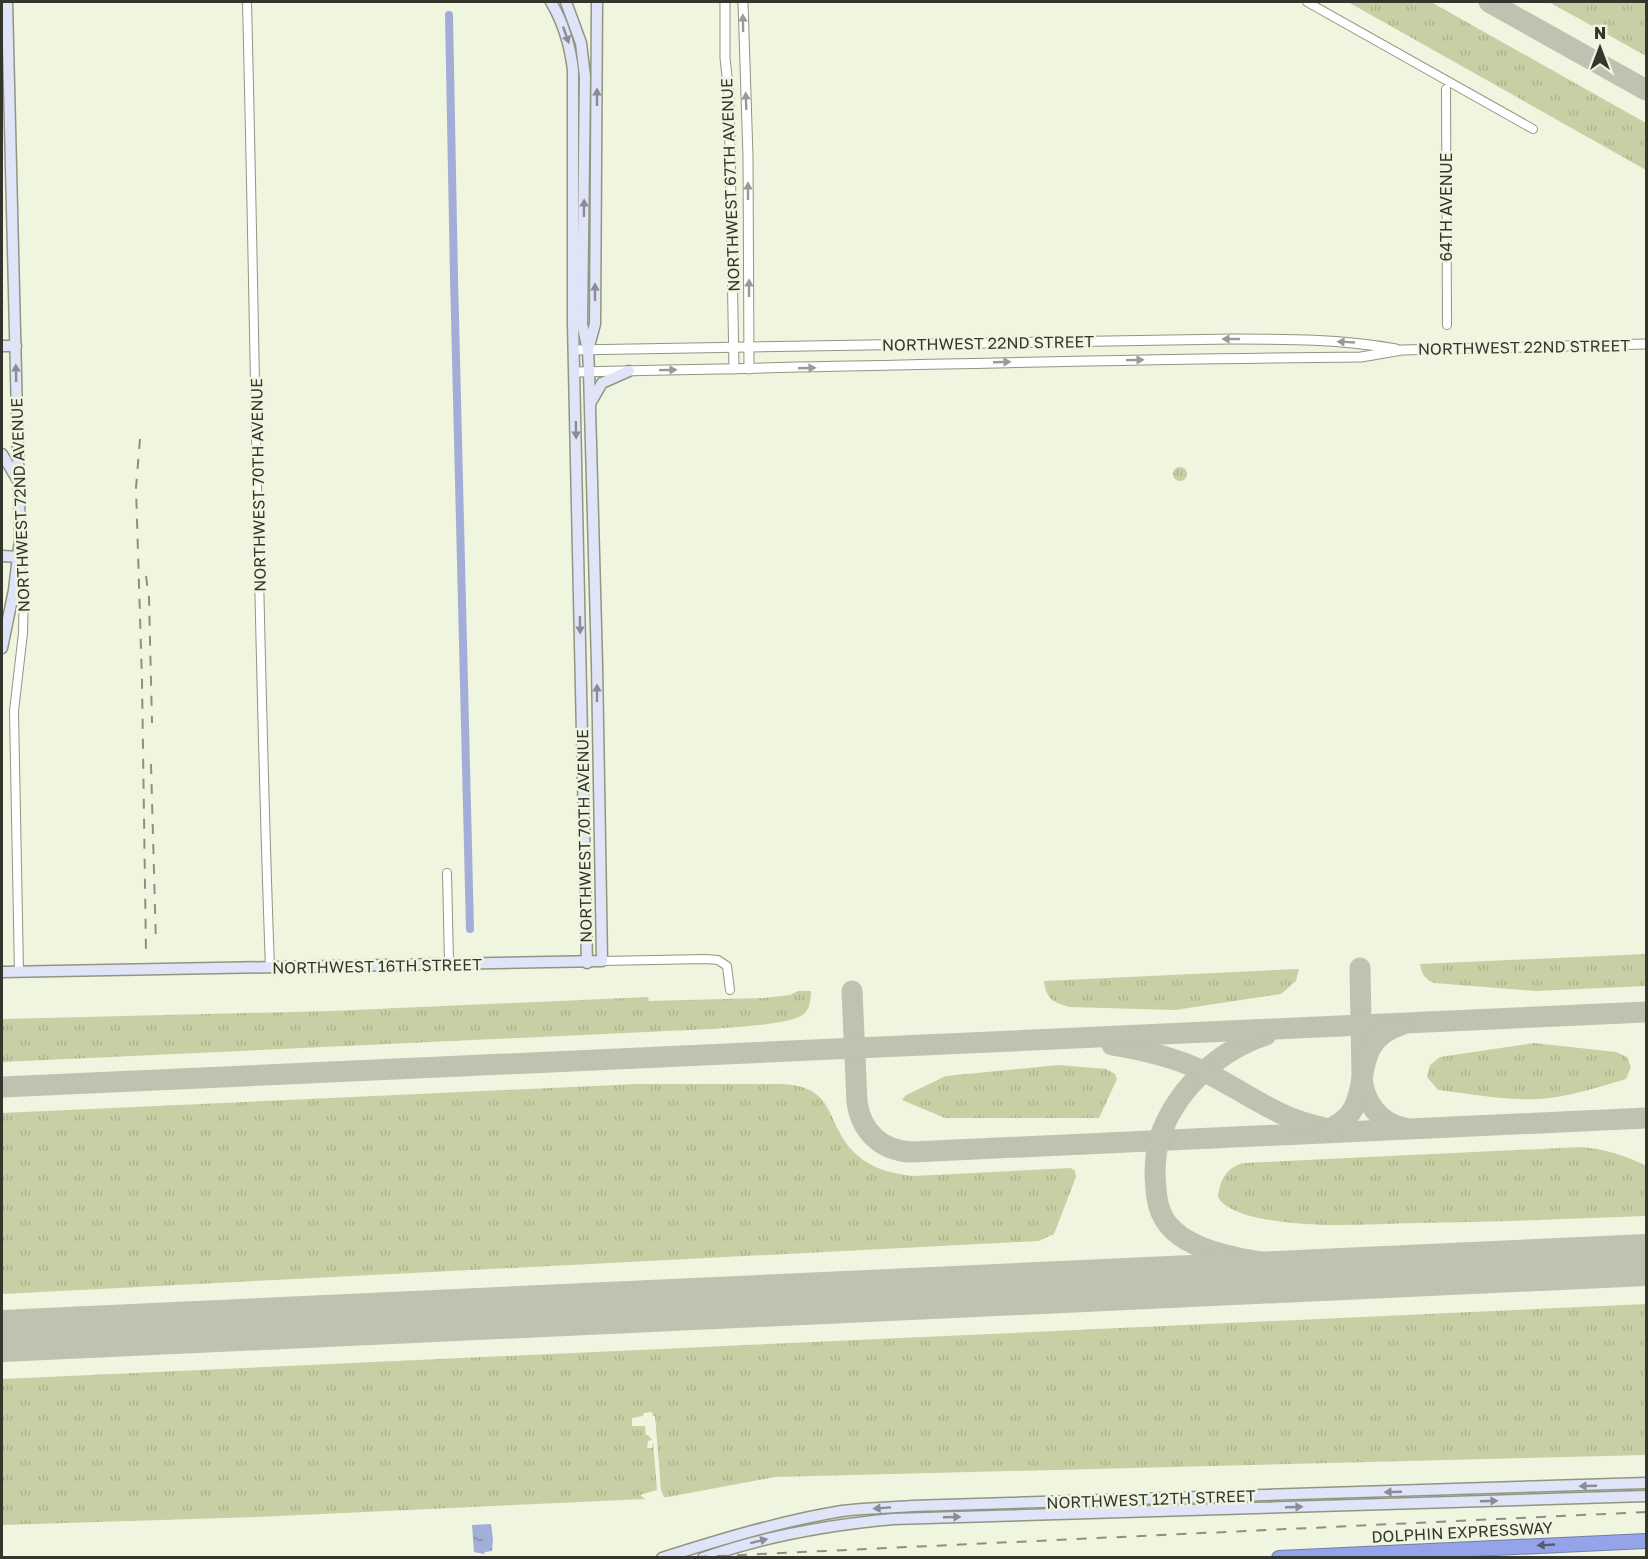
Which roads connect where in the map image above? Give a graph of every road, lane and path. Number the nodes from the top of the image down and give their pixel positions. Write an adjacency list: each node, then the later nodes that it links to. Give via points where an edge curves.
1 (7, 2): 11 (main road, NORTHWEST 72ND AVENUE)
2 (247, 2): 39 (street, NORTHWEST 70TH AVENUE)
3 (551, 2): 21 (main road, NORTHWEST 70TH AVENUE, one-way to 21, via 570,43 573,70)
4 (566, 2): 22 (main road, one-way to 4, via 582,324 585,77 581,43)
5 (597, 2): 22 (main road, one-way to 5, via 595,324)
6 (724, 2): 19 (street, NORTHWEST 67TH AVENUE)
7 (743, 2): 20 (street, NORTHWEST 67TH AVENUE, one-way to 7)
8 (1307, 2): 12 (street)
9 (1446, 89): 15 (street, 64TH AVENUE)
10 (2, 99): 11 (main road)
11 (10, 111): 14 (main road, NORTHWEST 72ND AVENUE)
12 (1533, 129)
13 (2, 177): 14 (main road)
14 (12, 194): 18 (main road, NORTHWEST 72ND AVENUE)
15 (1447, 325)
16 (1647, 344): 23 (street, NORTHWEST 22ND STREET)
17 (2, 346): 18 (main road)
18 (16, 346): 31 (main road, NORTHWEST 72ND AVENUE, one-way to 18)
19 (734, 346): 20 (street, NORTHWEST 22ND STREET); 22 (street, NORTHWEST 22ND STREET); 24 (street, NORTHWEST 67TH AVENUE)
20 (749, 346): 23 (street, NORTHWEST 22ND STREET, one-way to 20, via 1360,342 1290,339); 25 (street, NORTHWEST 67TH AVENUE)
21 (574, 350): 22 (street, NORTHWEST 22ND STREET); 28 (main road, NORTHWEST 70TH AVENUE)
22 (588, 350): 26 (main road, NORTHWEST 70TH AVENUE)
23 (1402, 350): 25 (street, NORTHWEST 22ND STREET, one-way to 23, via 1361,357)
24 (734, 369): 25 (street, NORTHWEST 22ND STREET); 27 (street, NORTHWEST 22ND STREET, one-way to 24)
25 (749, 369)
26 (589, 371): 27 (street, NORTHWEST 22ND STREET); 28 (street, NORTHWEST 22ND STREET); 29 (main road, NORTHWEST 70TH AVENUE)
27 (629, 371): 29 (main road, via 602,383)
28 (574, 372): 38 (main road, NORTHWEST 70TH AVENUE, one-way to 38)
29 (589, 405): 36 (main road, NORTHWEST 70TH AVENUE, one-way to 29)
30 (2, 454): 31 (main road)
31 (19, 482): 33 (main road, NORTHWEST 72ND AVENUE)
32 (2, 556): 33 (main road)
33 (19, 557): 34 (main road); 41 (street, NORTHWEST 72ND AVENUE, via 24,598 14,711)
34 (2, 648)
35 (447, 873): 37 (street)
36 (602, 962): 38 (main road, NORTHWEST 16TH STREET); 42 (street, NORTHWEST 16TH STREET, via 718,960 727,966)
37 (449, 963): 38 (main road, NORTHWEST 16TH STREET); 39 (main road, NORTHWEST 16TH STREET)
38 (588, 963)
39 (270, 968): 41 (main road, NORTHWEST 16TH STREET)
40 (2, 972): 41 (main road, NORTHWEST 16TH STREET)
41 (20, 972)
42 (730, 990)
43 (1647, 1483): 46 (main road, NORTHWEST 12TH STREET, one-way to 46, via 845,1511 793,1520)
44 (1647, 1496): 47 (main road, NORTHWEST 12TH STREET, one-way to 44, via 805,1530 893,1519)
45 (1647, 1541): 48 (highway, DOLPHIN EXPRESSWAY, one-way to 48)
46 (662, 1557)
47 (703, 1557)
48 (1279, 1557)

